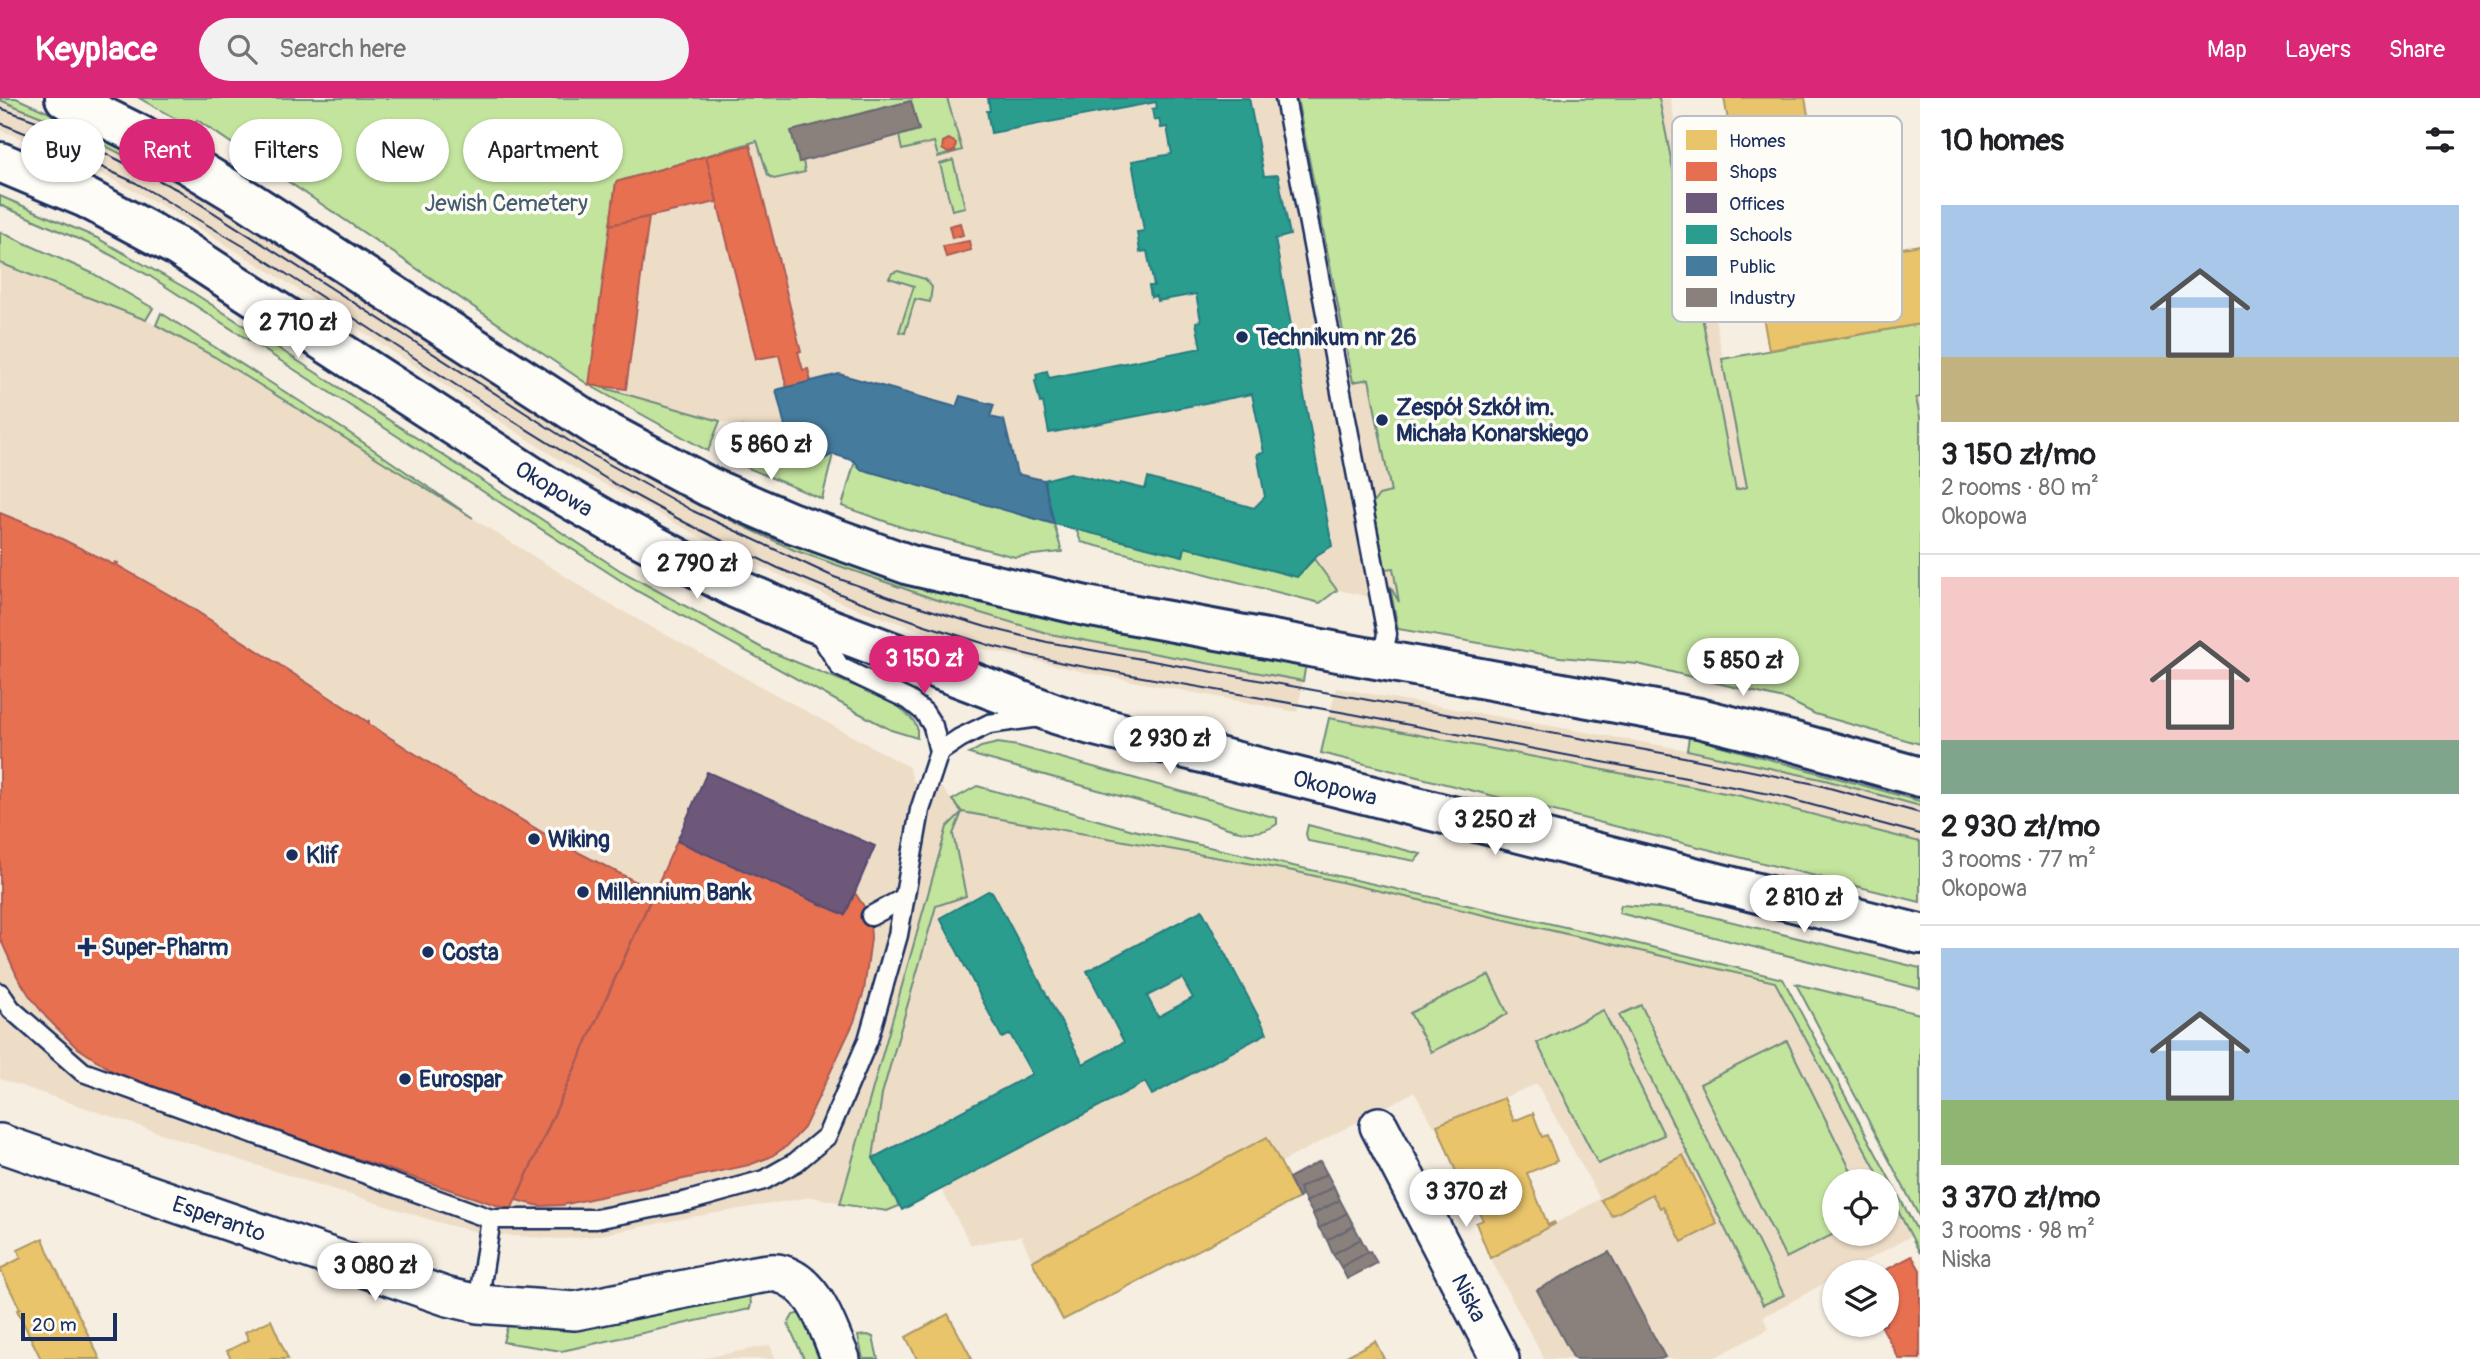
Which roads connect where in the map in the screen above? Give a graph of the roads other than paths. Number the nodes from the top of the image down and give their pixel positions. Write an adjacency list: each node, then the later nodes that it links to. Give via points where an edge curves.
1 (65, 98): 5 (main road, via 140,135 247,200 599,428 750,506 910,565 1086,606)
2 (1285, 98): 5 (lane, via 1387,634)
3 (0, 163): 4 (main road, Okopowa, via 86,198 178,247 544,484 736,588)
4 (813, 622): 6 (main road, Okopowa); 7 (lane, via 840,667 924,712 933,726)
5 (1382, 659): 8 (main road, via 1699,718)
6 (1056, 714): 7 (lane, via 989,724); 11 (main road, Okopowa)
7 (939, 752): 9 (lane, via 920,810)
8 (1920, 777)
9 (904, 898): 10 (lane); 15 (lane, via 867,1040 827,1136 796,1162 764,1180 596,1219)
10 (871, 916)
11 (1920, 934)
12 (0, 993): 15 (lane, via 11,1009 83,1072)
13 (1379, 1126): 18 (street, Niska)
14 (0, 1143): 16 (street, Esperanto)
15 (491, 1219): 16 (lane)
16 (478, 1304): 17 (street, Esperanto, via 575,1311 779,1273 816,1300)
17 (841, 1359)
18 (1500, 1359)

